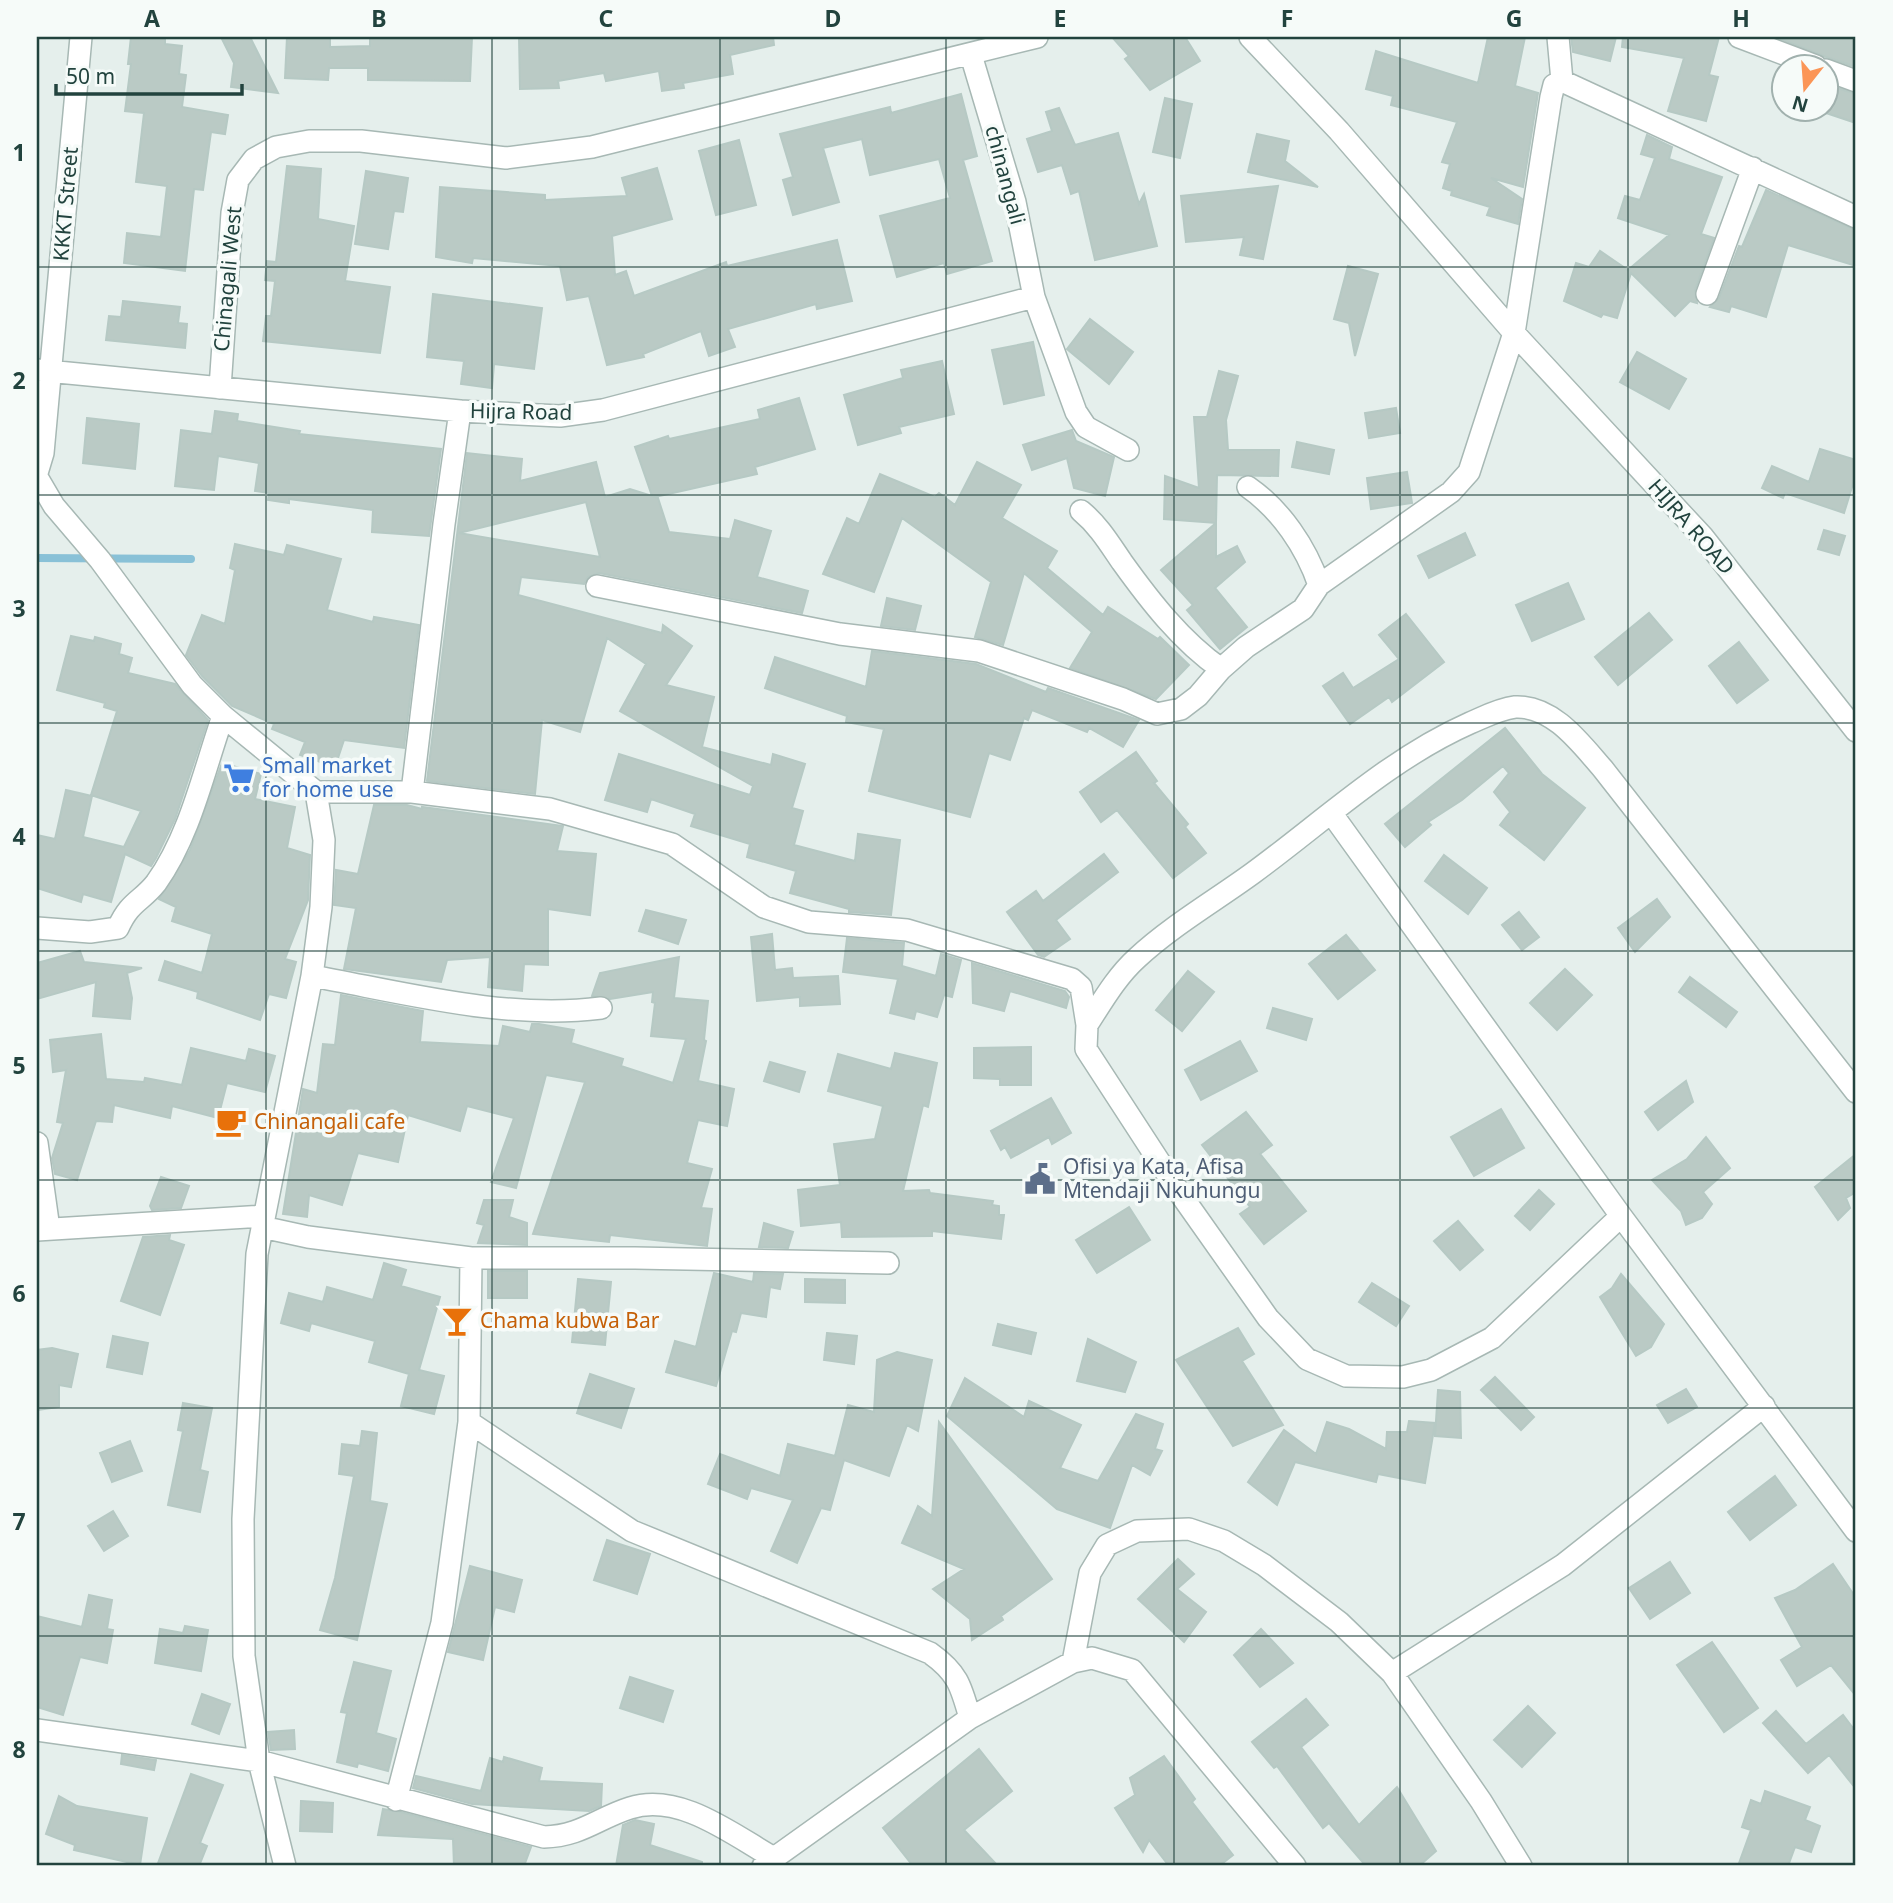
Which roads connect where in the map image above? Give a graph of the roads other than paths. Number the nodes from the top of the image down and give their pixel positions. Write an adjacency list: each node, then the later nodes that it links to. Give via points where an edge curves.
1 (81, 37): 14 (street, KKKT Street)
2 (1037, 37): 7 (street)
3 (1250, 37): 13 (street, HIJRA ROAD, via 1339,131)
4 (1558, 37): 8 (street)
5 (1739, 37): 6 (street)
6 (1779, 52)
7 (971, 55): 12 (street, chinangali, via 1015,202); 15 (street, Chinagali West, via 592,147 506,158 361,141 276,146 254,159 238,180)
8 (1562, 81): 9 (street); 13 (street, via 1554,85 1551,97)
9 (1753, 168): 10 (street); 11 (street)
10 (1856, 217)
11 (1707, 294)
12 (1034, 297): 16 (street, Hijra Road, via 603,410 560,416); 17 (street, chinangali, via 1076,412 1087,426)
13 (1514, 333): 21 (street, via 1469,472 1451,492); 25 (street, HIJRA ROAD, via 1703,537)
14 (43, 370): 15 (street, Hijra Road); 18 (street, KKKT Street, via 43,453)
15 (220, 388): 16 (street, Hijra Road)
16 (460, 411): 27 (street)
17 (1128, 450)
18 (37, 475): 24 (street, via 54,506 192,685)
19 (1248, 487): 21 (street, via 1270,502 1309,557)
20 (1081, 511): 23 (street, via 1099,526 1188,645)
21 (1319, 585): 23 (street, via 1303,609)
22 (597, 586): 23 (street, via 840,634 979,651 1157,714 1181,709)
23 (1221, 669)
24 (222, 716): 26 (street); 29 (street, via 181,836 155,884 126,909 118,928 90,932)
25 (1856, 731)
26 (316, 792): 27 (street); 30 (street, via 324,840)
27 (412, 792): 32 (street, via 550,809 656,838 764,906 809,922 907,930 1072,979 1081,987)
28 (1332, 814): 32 (street, via 1138,957); 33 (street, via 1380,774 1453,731 1498,711 1533,709 1554,720 1603,769); 35 (street)
29 (37, 928)
30 (312, 976): 31 (street, via 510,1009 566,1013); 36 (street)
31 (601, 1008)
32 (1087, 1025): 35 (street, via 1086,1049 1268,1318 1307,1359 1346,1376 1404,1377 1431,1370 1492,1338)
33 (1856, 1091)
34 (37, 1143): 37 (street)
35 (1621, 1216): 40 (street)
36 (262, 1222): 37 (street); 38 (street, via 307,1237); 47 (street, via 243,1519 244,1656)
37 (43, 1229)
38 (471, 1258): 39 (street); 41 (street)
39 (888, 1263)
40 (1764, 1406): 42 (street); 44 (street, via 1563,1565)
41 (469, 1422): 45 (street, via 632,1531 930,1653 952,1669); 48 (street, via 442,1623)
42 (1856, 1531)
43 (1073, 1662): 44 (street, via 1090,1573 1107,1545 1137,1531 1189,1529 1224,1541 1264,1565 1339,1622); 45 (street); 51 (street, via 1092,1658 1132,1670)
44 (1392, 1673): 52 (street)
45 (970, 1718): 49 (street)
46 (37, 1730): 47 (street)
47 (259, 1761): 48 (street); 50 (street)
48 (396, 1800): 49 (street, via 544,1837 566,1837 631,1807 663,1805 693,1813)
49 (768, 1862)
50 (285, 1866)
51 (1295, 1866)
52 (1521, 1866)

